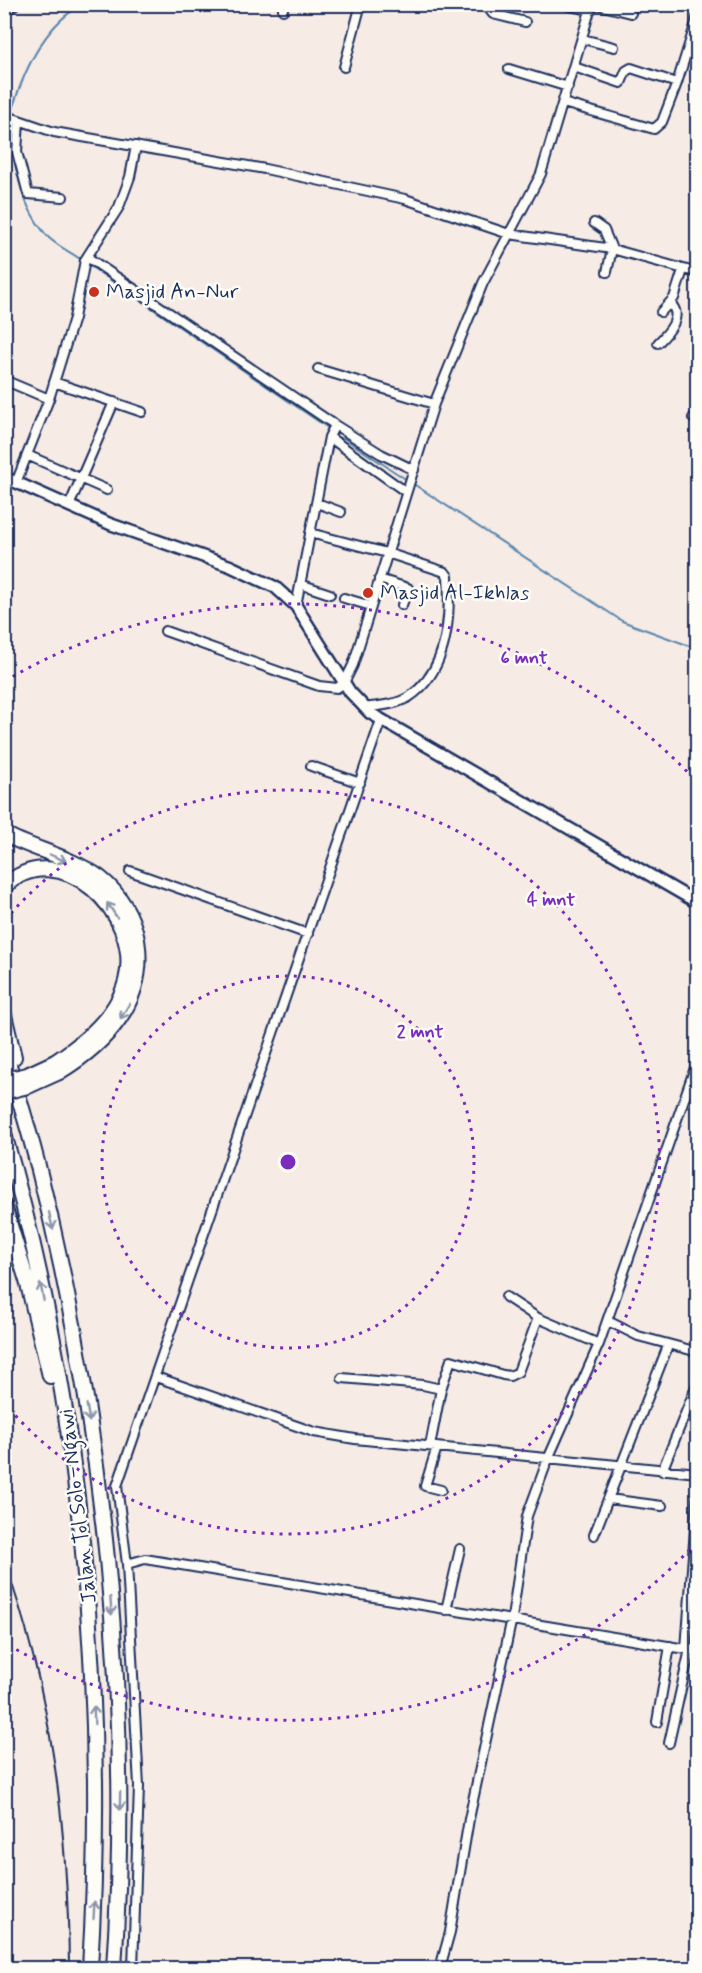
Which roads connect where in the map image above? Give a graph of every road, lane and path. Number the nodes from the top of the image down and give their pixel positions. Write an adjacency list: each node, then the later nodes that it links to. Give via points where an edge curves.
1 (14, 4): 6 (street)
2 (361, 4): 12 (street)
3 (490, 4): 9 (street, via 493,14)
4 (569, 6): 5 (street)
5 (593, 6): 7 (street); 10 (street)
6 (4, 10)
7 (631, 13)
8 (698, 16): 15 (street)
9 (525, 22)
10 (583, 39): 11 (street); 13 (street)
11 (614, 46)
12 (344, 67)
13 (574, 67): 15 (street, via 621,82 631,69); 16 (street)
14 (509, 69): 16 (street)
15 (676, 84): 17 (street, via 662,122 654,129)
16 (568, 87): 17 (street)
17 (563, 103): 23 (street, via 541,174)
18 (4, 115): 19 (street)
19 (18, 121): 20 (street, via 54,132); 21 (street, via 17,152 28,194)
20 (136, 146): 23 (street, via 405,199); 25 (street, via 119,207)
21 (63, 197)
22 (594, 223): 24 (street, via 604,230)
23 (508, 234): 24 (street); 37 (street, via 483,283)
24 (612, 249): 26 (street); 27 (street)
25 (86, 259): 34 (street, via 80,274 77,306); 39 (street)
26 (683, 270): 28 (street); 29 (street)
27 (607, 272)
28 (698, 273)
29 (670, 303): 30 (street); 31 (street, via 677,315)
30 (661, 312)
31 (658, 343)
32 (318, 369): 37 (street)
33 (4, 380): 35 (street)
34 (54, 382): 35 (street); 36 (street)
35 (49, 399): 40 (street)
36 (114, 402): 38 (street); 43 (street)
37 (434, 404): 41 (street)
38 (142, 412)
39 (331, 431): 41 (street); 46 (street); 47 (street)
40 (27, 455): 43 (street); 44 (street)
41 (414, 470): 46 (street)
42 (4, 477): 44 (main road)
43 (83, 478): 45 (street); 48 (street)
44 (16, 483): 48 (main road)
45 (107, 490)
46 (407, 490): 51 (street)
47 (316, 503): 49 (street); 50 (street)
48 (69, 506): 57 (main road, via 240,570 275,587)
49 (341, 512)
50 (310, 533): 51 (street); 53 (street)
51 (387, 553): 52 (street); 61 (street, via 448,576 446,638 437,663 409,697)
52 (379, 579): 56 (street, via 408,588); 58 (street)
53 (300, 584): 54 (street); 57 (street)
54 (330, 594)
55 (344, 598): 58 (street)
56 (402, 605)
57 (296, 606): 60 (main road)
58 (371, 606): 60 (street)
59 (165, 631): 60 (street, via 319,686 337,688)
60 (344, 683): 61 (main road)
61 (364, 708): 62 (main road)
62 (381, 720): 64 (street); 68 (main road)
63 (311, 766): 64 (street)
64 (360, 783): 69 (street)
65 (4, 834): 73 (highway, one-way to 73, via 102,880 127,910 135,928 138,979 127,1007 98,1043)
66 (130, 871): 69 (street)
67 (4, 887): 73 (highway, one-way to 67, via 110,1013 123,990 128,964 125,935 106,900 71,876 34,872)
68 (698, 903)
69 (308, 934): 85 (street)
70 (4, 1016): 77 (highway)
71 (4, 1049): 77 (highway, Jalan Tol Solo–Ngawi)
72 (698, 1059): 81 (street)
73 (57, 1067): 74 (highway, bridge); 75 (highway, bridge)
74 (4, 1080)
75 (4, 1092)
76 (4, 1134): 94 (highway, Jalan Tol Solo–Ngawi, one-way to 76, via 38,1270)
77 (38, 1164): 109 (highway, Jalan Tol Solo–Ngawi, one-way to 109, via 80,1362 103,1512 120,1775)
78 (4, 1206): 94 (highway, via 28,1284)
79 (506, 1296): 80 (street)
80 (538, 1318): 82 (street); 88 (street, via 515,1375 451,1360)
81 (608, 1321): 82 (street); 83 (street)
82 (599, 1344): 90 (street)
83 (668, 1346): 84 (street); 91 (street)
84 (698, 1352)
85 (156, 1377): 89 (street, via 318,1432); 101 (street, via 117,1486)
86 (342, 1378): 88 (street)
87 (698, 1382): 92 (street)
88 (441, 1389): 89 (street)
89 (433, 1446): 90 (street); 96 (street, via 425,1486)
90 (548, 1459): 91 (street); 103 (street, via 526,1516)
91 (622, 1466): 92 (street); 97 (street)
92 (662, 1471): 93 (street)
93 (698, 1473)
94 (73, 1474): 108 (highway, Jalan Tol Solo–Ngawi, one-way to 94, via 96,1766 87,1598)
95 (698, 1488): 105 (street)
96 (441, 1490)
97 (609, 1499): 98 (street); 99 (street)
98 (663, 1506)
99 (594, 1535)
100 (460, 1549): 102 (street)
101 (127, 1564): 102 (street, via 145,1559); 110 (street, via 139,1786)
102 (446, 1610): 103 (street)
103 (512, 1618): 104 (street); 111 (street)
104 (670, 1646): 105 (street); 106 (street)
105 (691, 1650): 107 (street)
106 (657, 1722)
107 (669, 1743)
108 (90, 1968)
109 (114, 1968)
110 (133, 1968)
111 (440, 1968)

